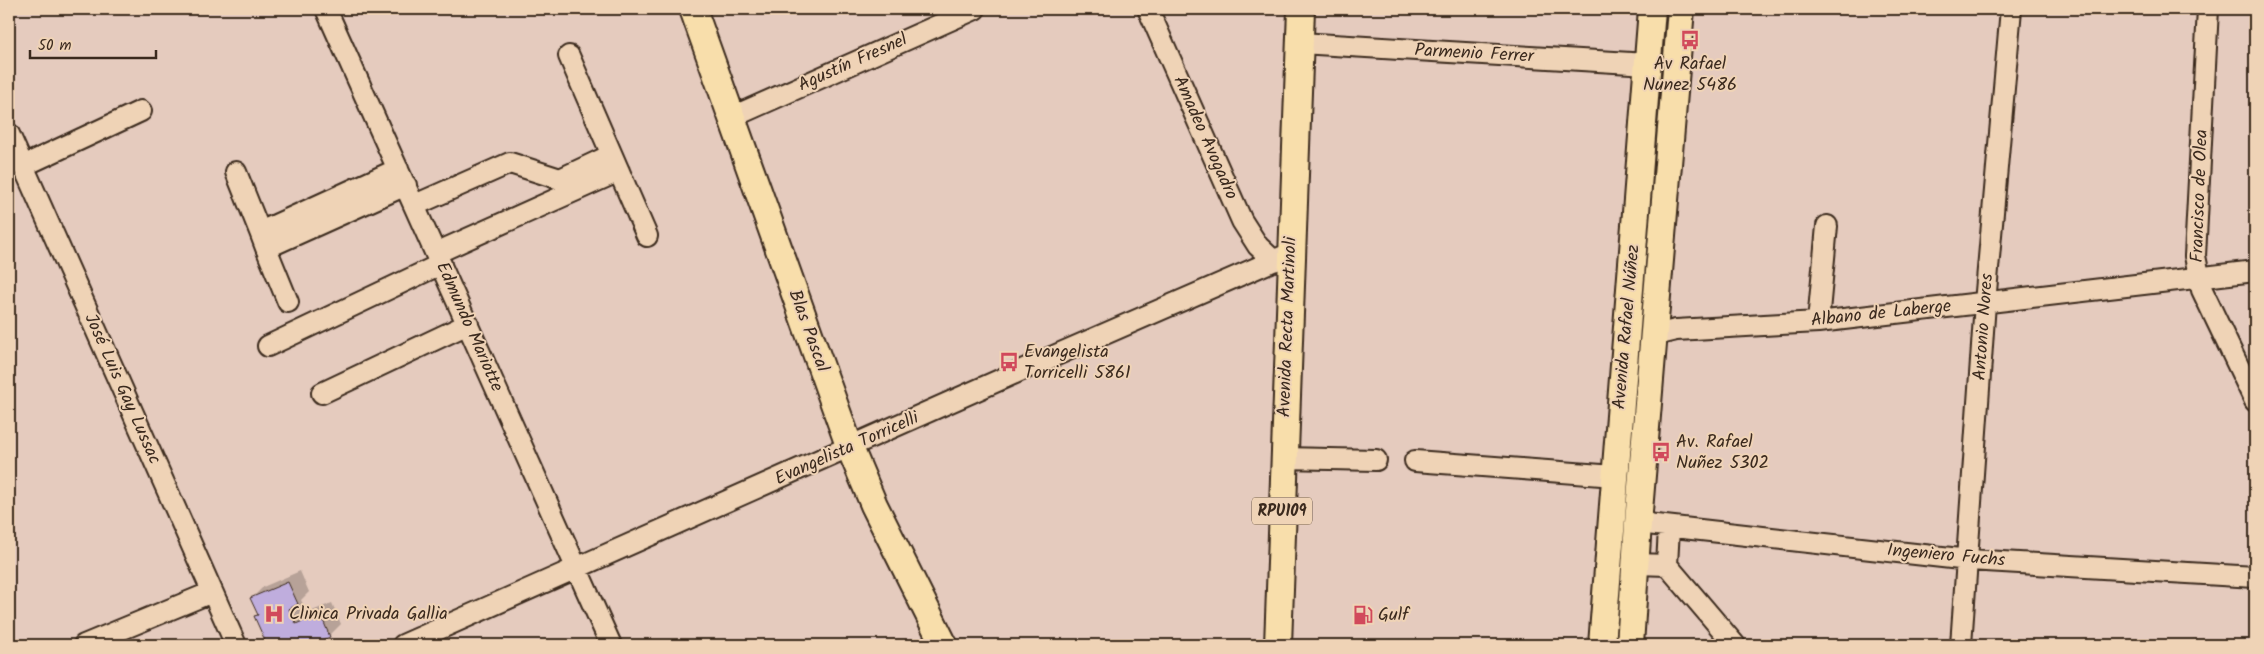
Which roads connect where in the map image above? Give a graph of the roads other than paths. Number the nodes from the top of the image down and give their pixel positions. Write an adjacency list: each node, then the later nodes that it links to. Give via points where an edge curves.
1 (326, 9): 20 (street, Edmundo Mariotte)
2 (693, 9): 15 (main road, Blas Pascal)
3 (975, 9): 15 (street, Agustín Fresnel)
4 (1148, 9): 26 (street, Amadeo Avogadro, via 1242,221 1258,246)
5 (1285, 9): 26 (main road, Avenida Recta Martinoli / RPU109)
6 (1301, 9): 11 (main road, Avenida Recta Martinoli / RPU109)
7 (1652, 9): 13 (main road, Avenida Rafael Núñez)
8 (1681, 9): 34 (main road, Avenida Rafael Núñez)
9 (2011, 9): 31 (street, Antonio Nores)
10 (2208, 9): 29 (street, Francisco de Olea, via 2195,256)
11 (1300, 43): 13 (street, Parmenio Ferrer); 26 (main road, Avenida Recta Martinoli / RPU109)
12 (568, 56): 17 (street)
13 (1648, 64): 36 (main road, Avenida Rafael Núñez)
14 (140, 111): 18 (street)
15 (730, 118): 39 (main road, Blas Pascal)
16 (9, 134): 18 (street, José Luis Gay Lussac)
17 (615, 163): 21 (street); 24 (street)
18 (23, 166): 52 (street, José Luis Gay Lussac)
19 (236, 172): 25 (street)
20 (402, 177): 22 (street, Edmundo Mariotte); 25 (street)
21 (563, 187): 22 (street, via 510,163); 27 (street)
22 (414, 205): 27 (street, Edmundo Mariotte)
23 (1827, 226): 32 (street)
24 (647, 236)
25 (263, 240): 30 (street)
26 (1282, 257): 39 (street, Evangelista Torricelli); 40 (main road, Avenida Recta Martinoli / RPU109, via 1280,356 1287,376); 58 (main road, Avenida Recta Martinoli / RPU109)
27 (438, 258): 33 (street, Edmundo Mariotte); 35 (street)
28 (2255, 271): 29 (street, Albano de Laberge)
29 (2200, 278): 31 (street, Albano de Laberge); 38 (street, Francisco de Olea, via 2202,290)
30 (288, 302)
31 (1985, 303): 32 (street, Albano de Laberge); 46 (street, Antonio Nores)
32 (1818, 322): 34 (street, Albano de Laberge, via 1676,330)
33 (468, 324): 37 (street); 49 (street, Edmundo Mariotte)
34 (1655, 335): 44 (main road, Avenida Rafael Núñez)
35 (268, 346)
36 (1623, 370): 43 (main road, Avenida Rafael Núñez); 44 (main road, via 1634,396 1626,507 1630,518)
37 (322, 393)
38 (2255, 400)
39 (850, 448): 49 (street, Evangelista Torricelli); 57 (main road, Blas Pascal, via 874,505)
40 (1283, 458): 41 (street); 59 (main road, Avenida Recta Martinoli / RPU109)
41 (1376, 460)
42 (1415, 461): 43 (street)
43 (1615, 476): 51 (main road, Avenida Rafael Núñez)
44 (1638, 523): 45 (street, Ingeniero Fuchs); 47 (main road, Avenida Rafael Núñez)
45 (1670, 528): 46 (street, Ingeniero Fuchs); 48 (street)
46 (1969, 560): 50 (street, Ingeniero Fuchs); 63 (street, Antonio Nores)
47 (1637, 564): 48 (street); 51 (main road, via 1621,570); 61 (main road, Avenida Rafael Núñez)
48 (1667, 565): 62 (street)
49 (577, 568): 55 (street, Evangelista Torricelli); 56 (street, Edmundo Mariotte)
50 (2255, 577)
51 (1606, 589): 60 (main road, Avenida Rafael Núñez)
52 (212, 592): 53 (street); 54 (street, José Luis Gay Lussac)
53 (84, 645)
54 (236, 645)
55 (403, 645)
56 (612, 645)
57 (944, 645)
58 (1263, 645)
59 (1278, 645)
60 (1602, 645)
61 (1630, 645)
62 (1735, 645)
63 (1961, 645)

